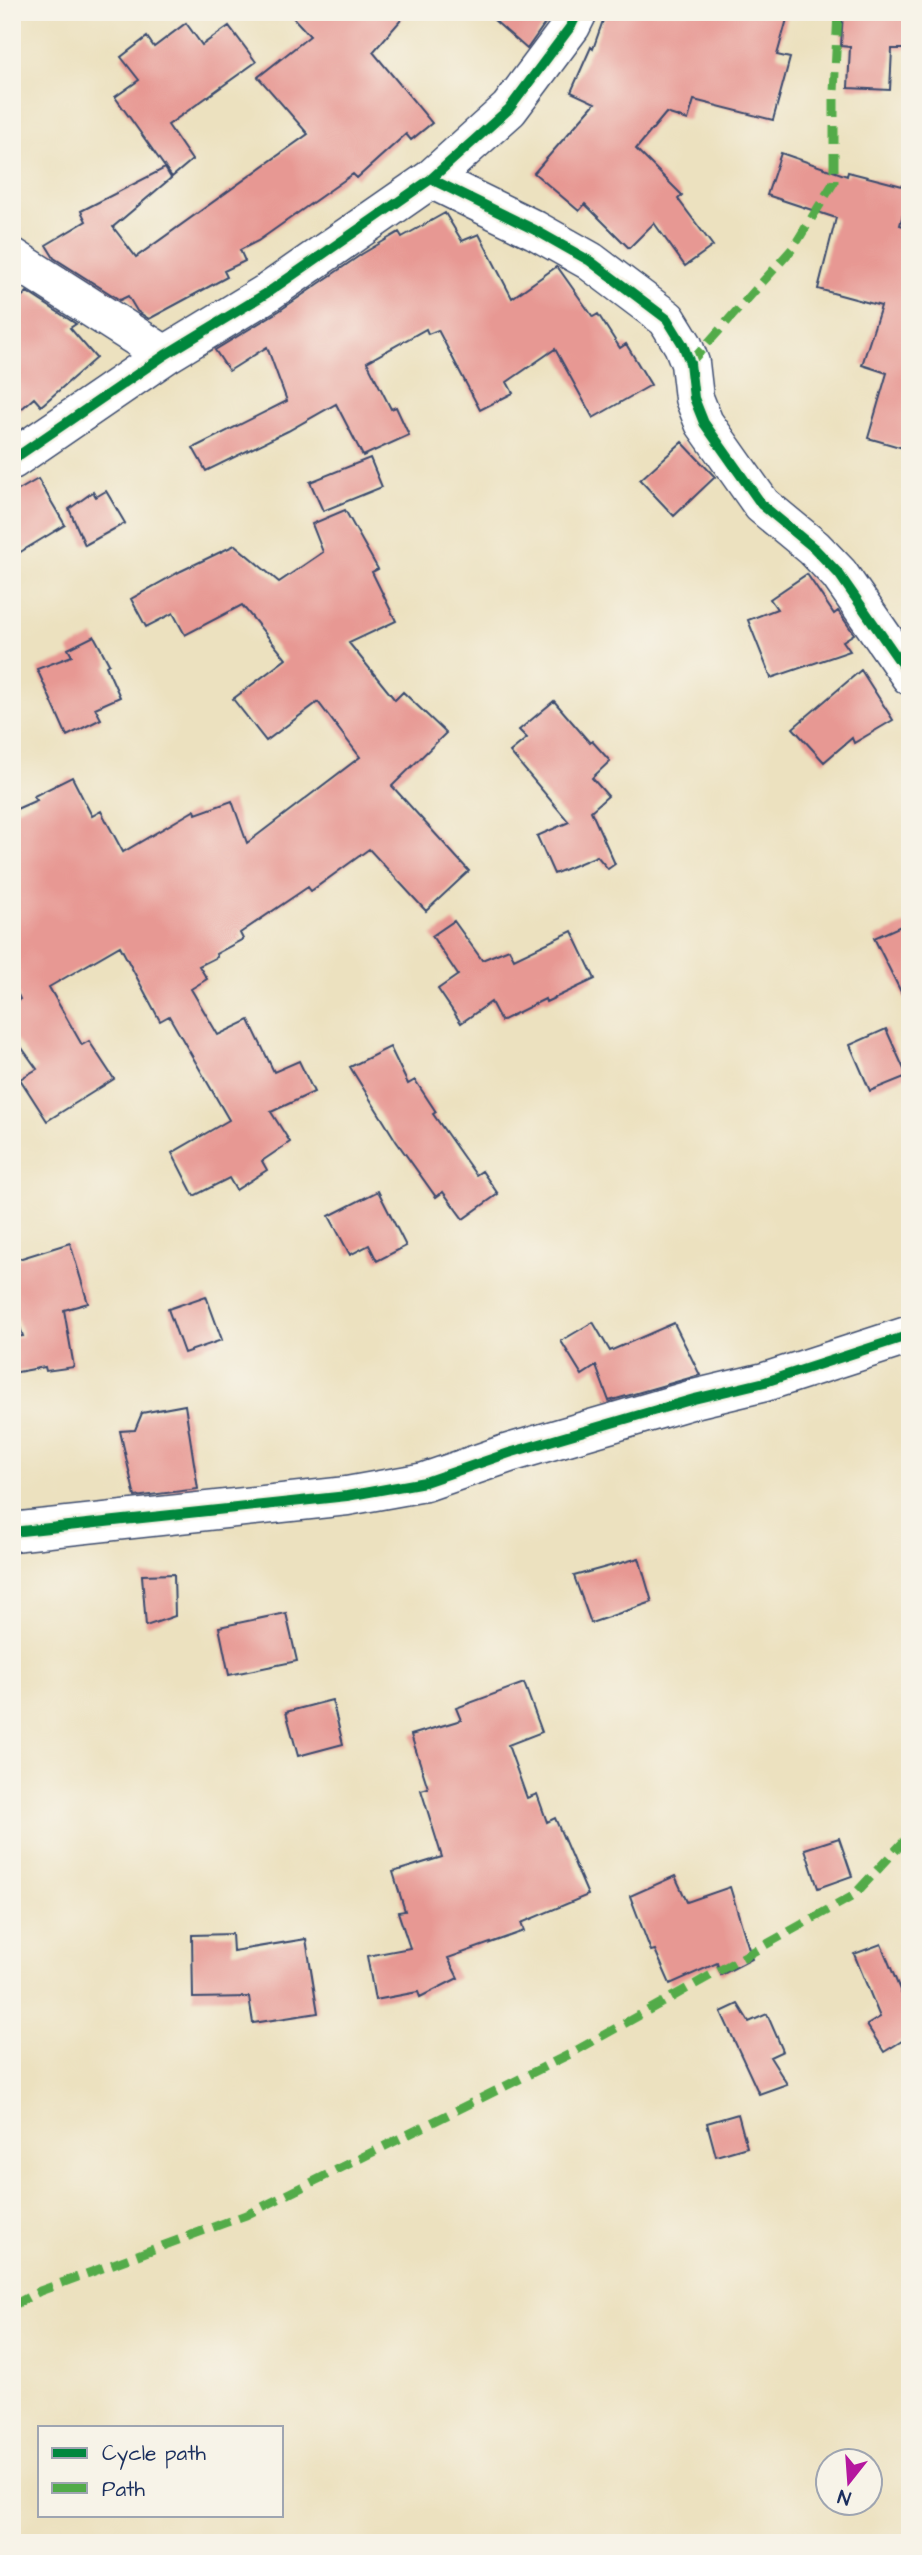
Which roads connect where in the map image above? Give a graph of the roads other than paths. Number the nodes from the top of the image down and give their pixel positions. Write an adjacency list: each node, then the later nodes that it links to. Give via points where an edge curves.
1 (578, 12): 2 (street, via 509,110)
2 (431, 179): 4 (street, via 267,293); 6 (street, via 590,261 667,319 690,363 694,398 704,423 762,505 839,574)
3 (12, 257): 4 (street)
4 (165, 355): 5 (street)
5 (12, 460)
6 (910, 676)
7 (910, 1335): 8 (street, via 425,1482 347,1496)
8 (12, 1532)

